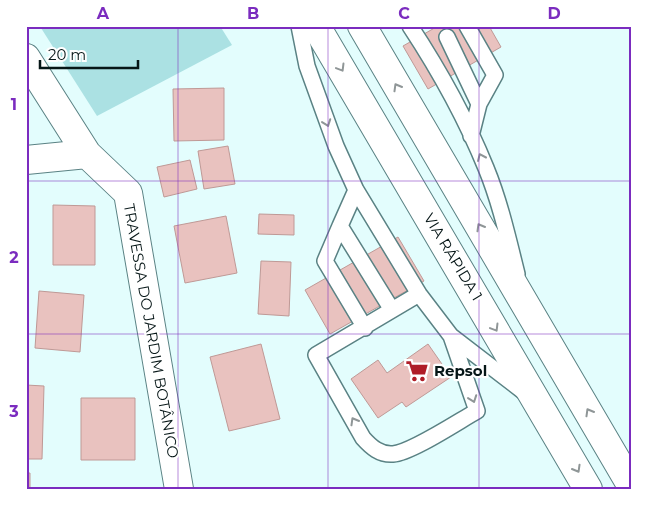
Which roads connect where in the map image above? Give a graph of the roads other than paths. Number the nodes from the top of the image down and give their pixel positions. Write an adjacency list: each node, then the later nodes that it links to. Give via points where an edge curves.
1 (299, 26): 13 (lane, one-way to 13, via 307,66)
2 (316, 26): 20 (main road, VIA RÁPIDA 1, one-way to 20)
3 (362, 26): 16 (main road, one-way to 3)
4 (410, 26): 7 (lane)
5 (466, 26): 6 (lane); 9 (lane, via 495,75)
6 (447, 36): 7 (lane); 9 (lane)
7 (425, 48): 10 (lane)
8 (26, 58): 11 (main road, TRAVESSA DO JARDIM BOTÂNICO)
9 (479, 104): 10 (lane)
10 (471, 136): 16 (lane, one-way to 10, via 498,204)
11 (87, 154): 12 (main road); 22 (main road, TRAVESSA DO JARDIM BOTÂNICO, via 128,193)
12 (26, 160)
13 (356, 190): 14 (lane); 15 (lane)
14 (340, 226): 17 (lane); 18 (lane, via 325,261)
15 (419, 294): 17 (lane); 19 (lane)
16 (526, 304): 21 (main road, one-way to 16)
17 (392, 310): 18 (lane)
18 (365, 328): 19 (lane, one-way to 18, via 477,411 403,452 384,453 363,438 316,356)
19 (450, 336): 20 (lane)
20 (540, 404): 23 (main road, VIA RÁPIDA 1, one-way to 23)
21 (631, 485)
22 (179, 489)
23 (588, 489)

